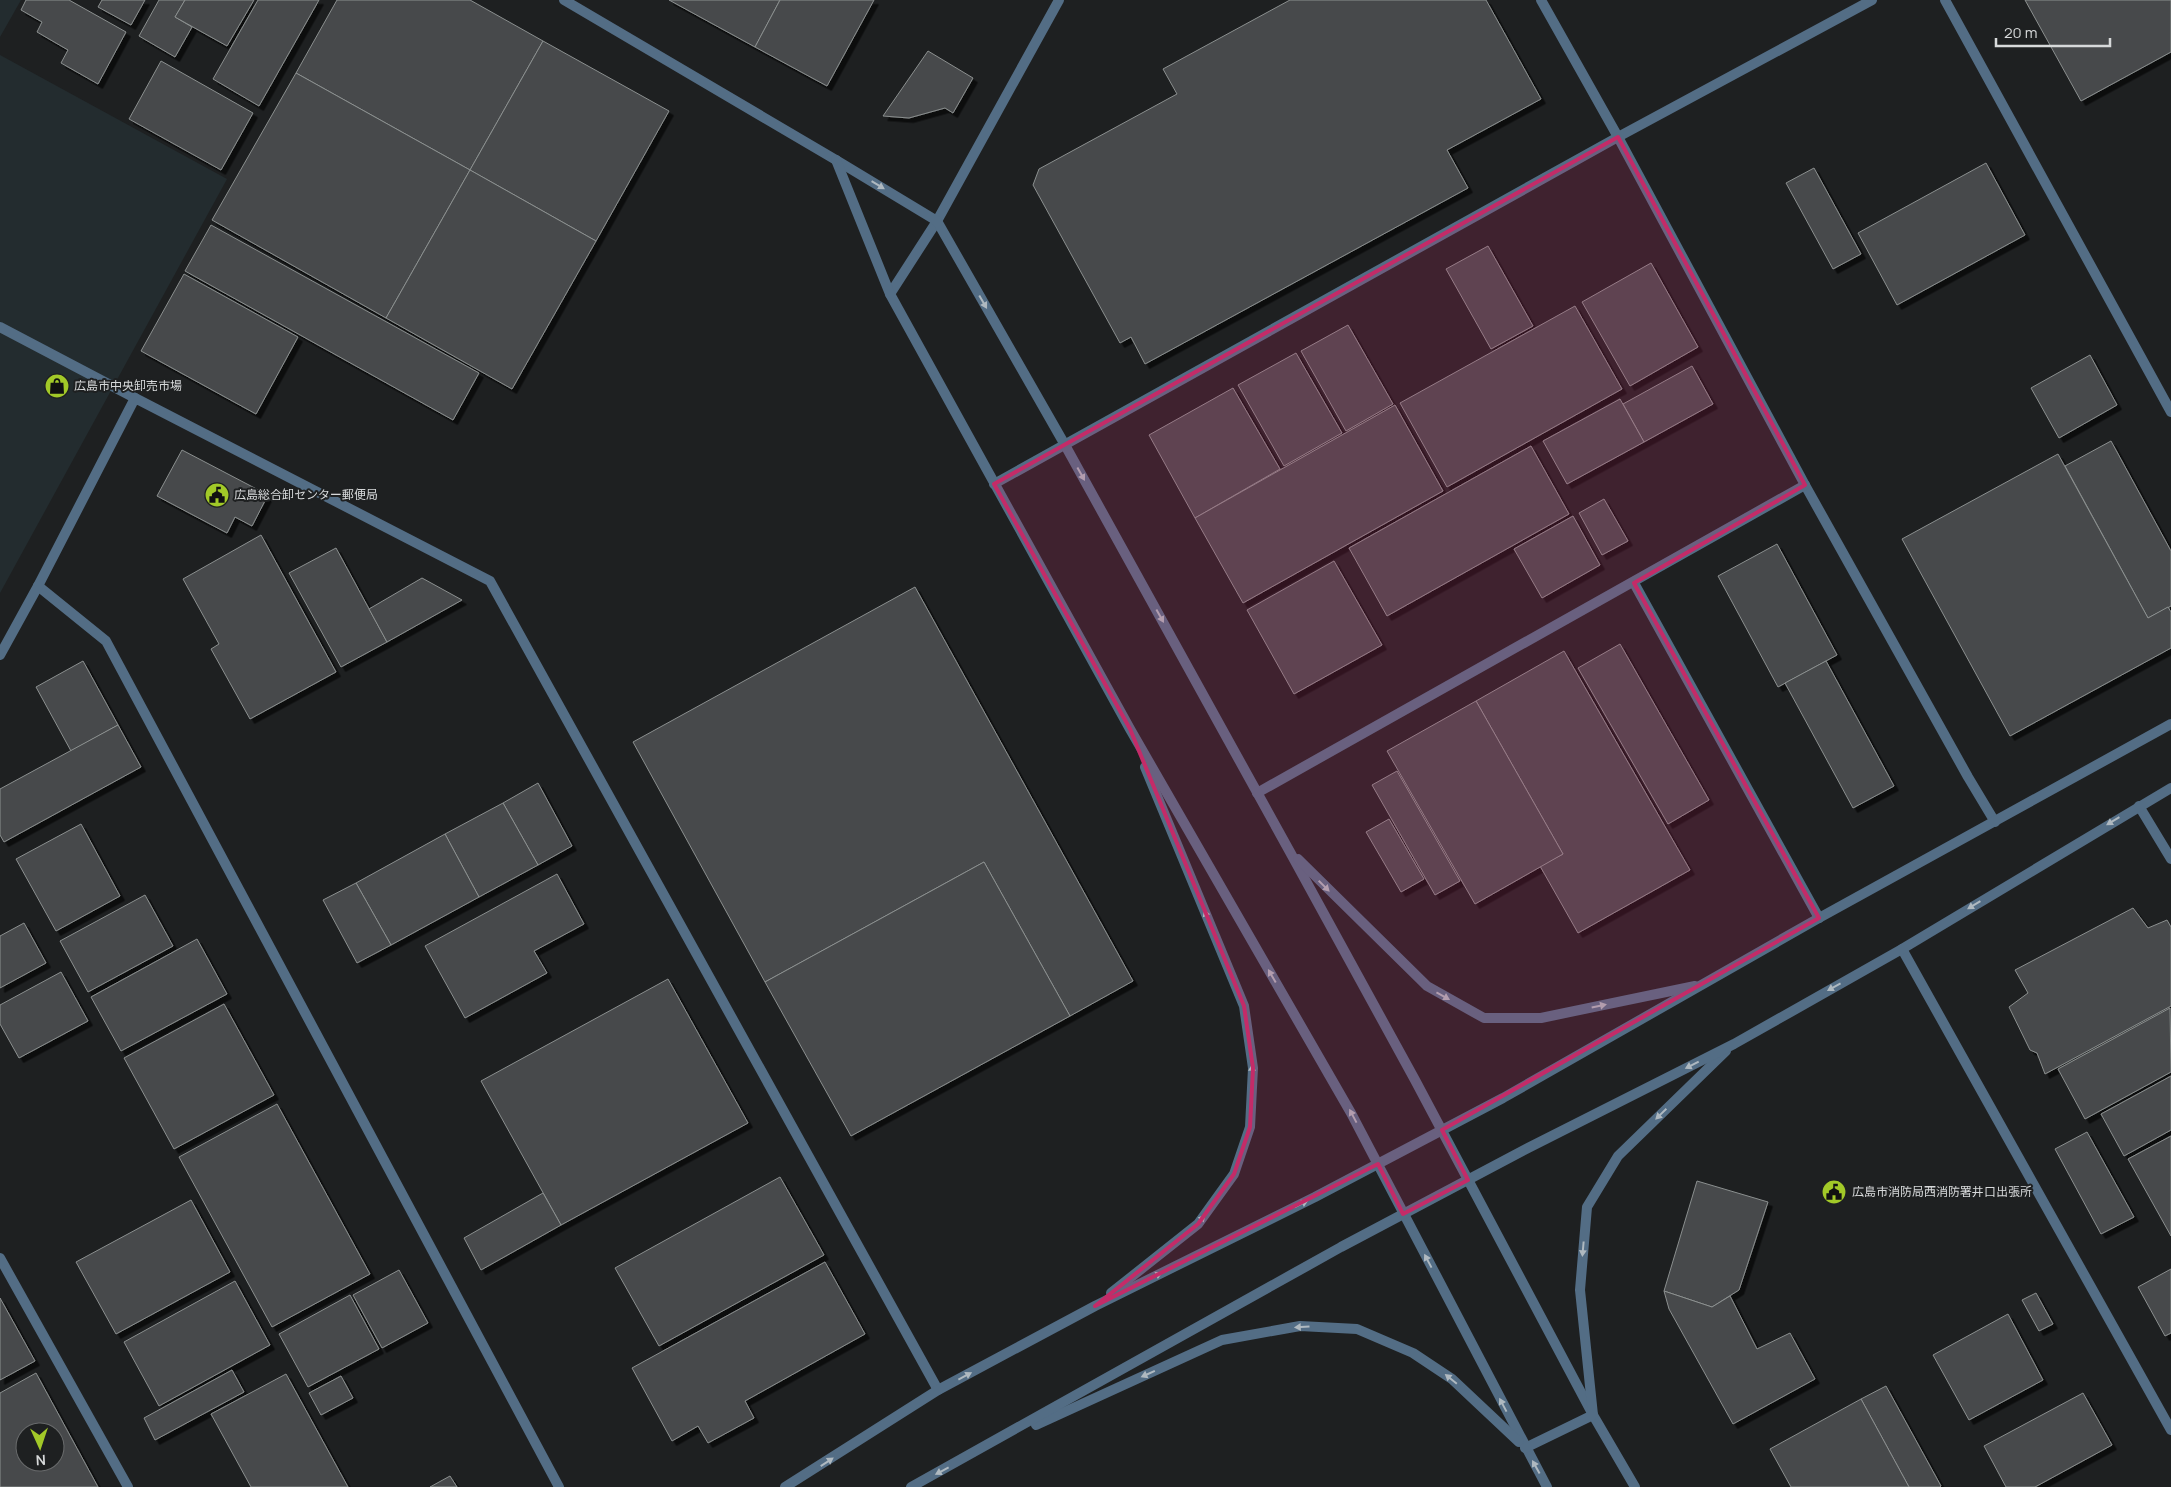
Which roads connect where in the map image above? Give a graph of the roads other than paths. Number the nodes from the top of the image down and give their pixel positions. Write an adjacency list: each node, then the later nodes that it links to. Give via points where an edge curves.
1 (564, 0): 7 (street)
2 (1059, 0): 8 (street)
3 (1541, 0): 6 (street)
4 (1872, 0): 6 (street)
5 (1945, 0): 12 (street)
6 (1618, 137): 13 (street); 15 (street)
7 (836, 160): 8 (street, one-way to 8); 9 (street)
8 (937, 221): 9 (street); 13 (street, one-way to 13)
9 (890, 294): 14 (street)
10 (0, 327): 11 (street)
11 (135, 398): 17 (street); 37 (street, via 490,581)
12 (2171, 412)
13 (1065, 445): 14 (street); 22 (street, one-way to 22)
14 (994, 484): 20 (street)
15 (1805, 485): 16 (street); 24 (street)
16 (1634, 583): 22 (street); 27 (street)
17 (38, 586): 18 (street); 43 (street, via 106,641)
18 (0, 655)
19 (2171, 724): 24 (street)
20 (1130, 730): 32 (street, one-way to 20); 36 (street, one-way to 20, via 1198,1224 1234,1174 1250,1127 1253,1068 1244,1006)
21 (2171, 788): 23 (street)
22 (1257, 793): 25 (street)
23 (2139, 806): 26 (street); 28 (street, one-way to 28)
24 (1995, 822): 27 (street)
25 (1290, 852): 29 (street, one-way to 29, via 1426,986 1484,1018 1541,1018); 31 (street)
26 (2171, 859)
27 (1819, 918): 29 (street)
28 (1902, 949): 30 (street, one-way to 30); 39 (street)
29 (1703, 984): 31 (street)
30 (1734, 1044): 33 (street, one-way to 33); 38 (street, one-way to 38, via 1618,1156 1587,1207 1580,1290)
31 (1442, 1130): 32 (street); 33 (street)
32 (1378, 1164): 34 (street); 36 (street, one-way to 32)
33 (1468, 1180): 34 (street); 38 (street)
34 (1403, 1214): 40 (street, one-way to 34); 41 (street)
35 (0, 1258): 42 (street)
36 (1094, 1306): 37 (street, one-way to 36)
37 (938, 1390): 44 (street, one-way to 37)
38 (1594, 1415): 40 (street); 47 (street)
39 (2171, 1430)
40 (1525, 1448): 41 (street, one-way to 41, via 1452,1379 1413,1352 1357,1329 1300,1326 1222,1340); 46 (street, one-way to 40)
41 (972, 1454): 45 (street, one-way to 45)
42 (128, 1487)
43 (559, 1487)
44 (785, 1487)
45 (911, 1487)
46 (1547, 1487)
47 (1635, 1487)

